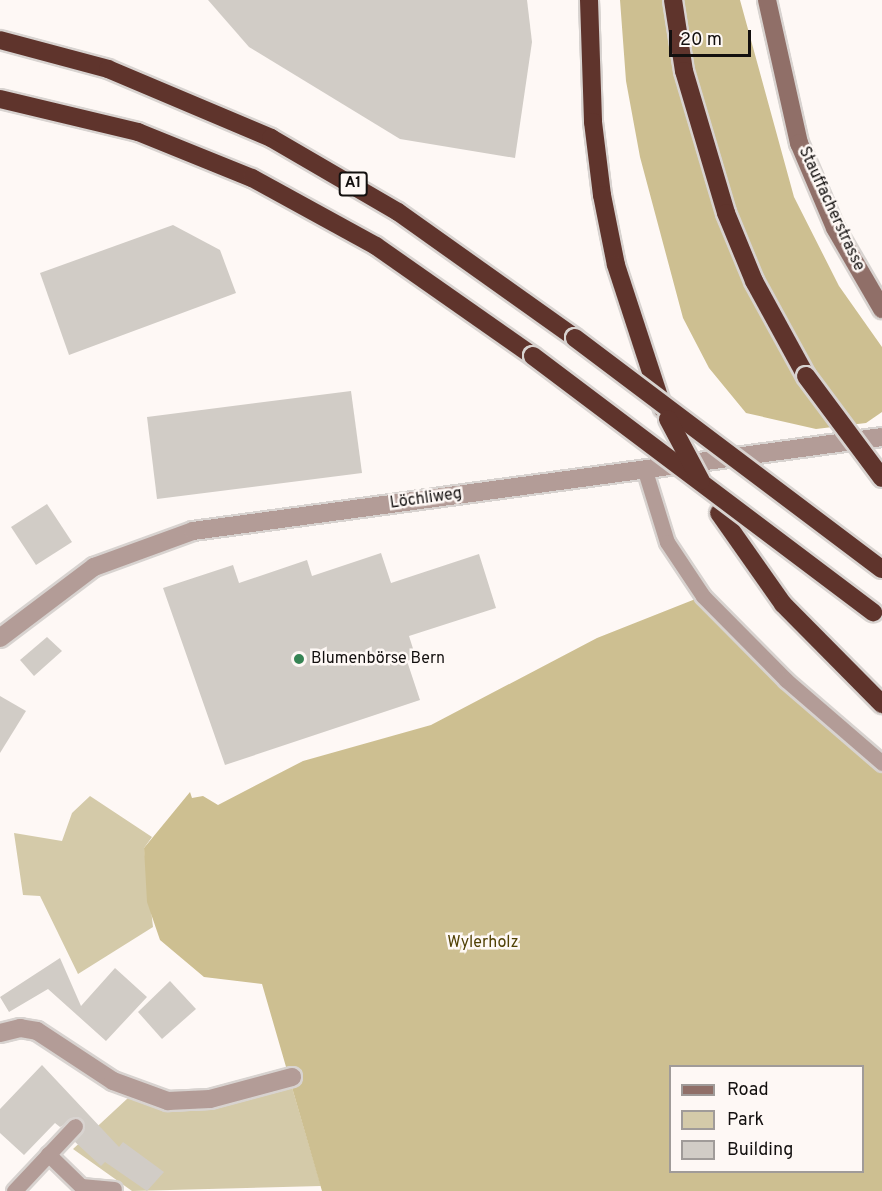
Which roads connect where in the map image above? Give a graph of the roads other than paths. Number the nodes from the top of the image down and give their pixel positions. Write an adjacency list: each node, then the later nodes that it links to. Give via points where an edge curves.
1 (589, 0): 13 (highway, bridge, via 593,122 602,195 626,300 668,419 719,513 783,604)
2 (673, 0): 9 (highway, bridge, via 684,71 726,213 754,281 806,376)
3 (767, 0): 6 (street, Stauffacherstrasse, via 799,143 835,228)
4 (0, 40): 10 (highway, A1, bridge, via 108,69 202,105 334,172 575,338)
5 (0, 99): 11 (highway, A1, bridge, via 93,119 185,149 314,210 437,286)
6 (882, 309)
7 (882, 437): 8 (street, Löchliweg)
8 (645, 471): 12 (street, Löchliweg, via 193,531 94,567); 14 (lane, via 667,542 703,596 786,680)
9 (882, 478)
10 (882, 568)
11 (878, 614)
12 (0, 638)
13 (882, 704)
14 (882, 763)
15 (0, 1033): 16 (street, via 20,1028 37,1031 112,1081 168,1101 210,1099)
16 (292, 1077)
17 (75, 1126): 18 (lane)
18 (48, 1154): 19 (lane, via 81,1186); 20 (lane)
19 (114, 1189)
20 (14, 1191)

